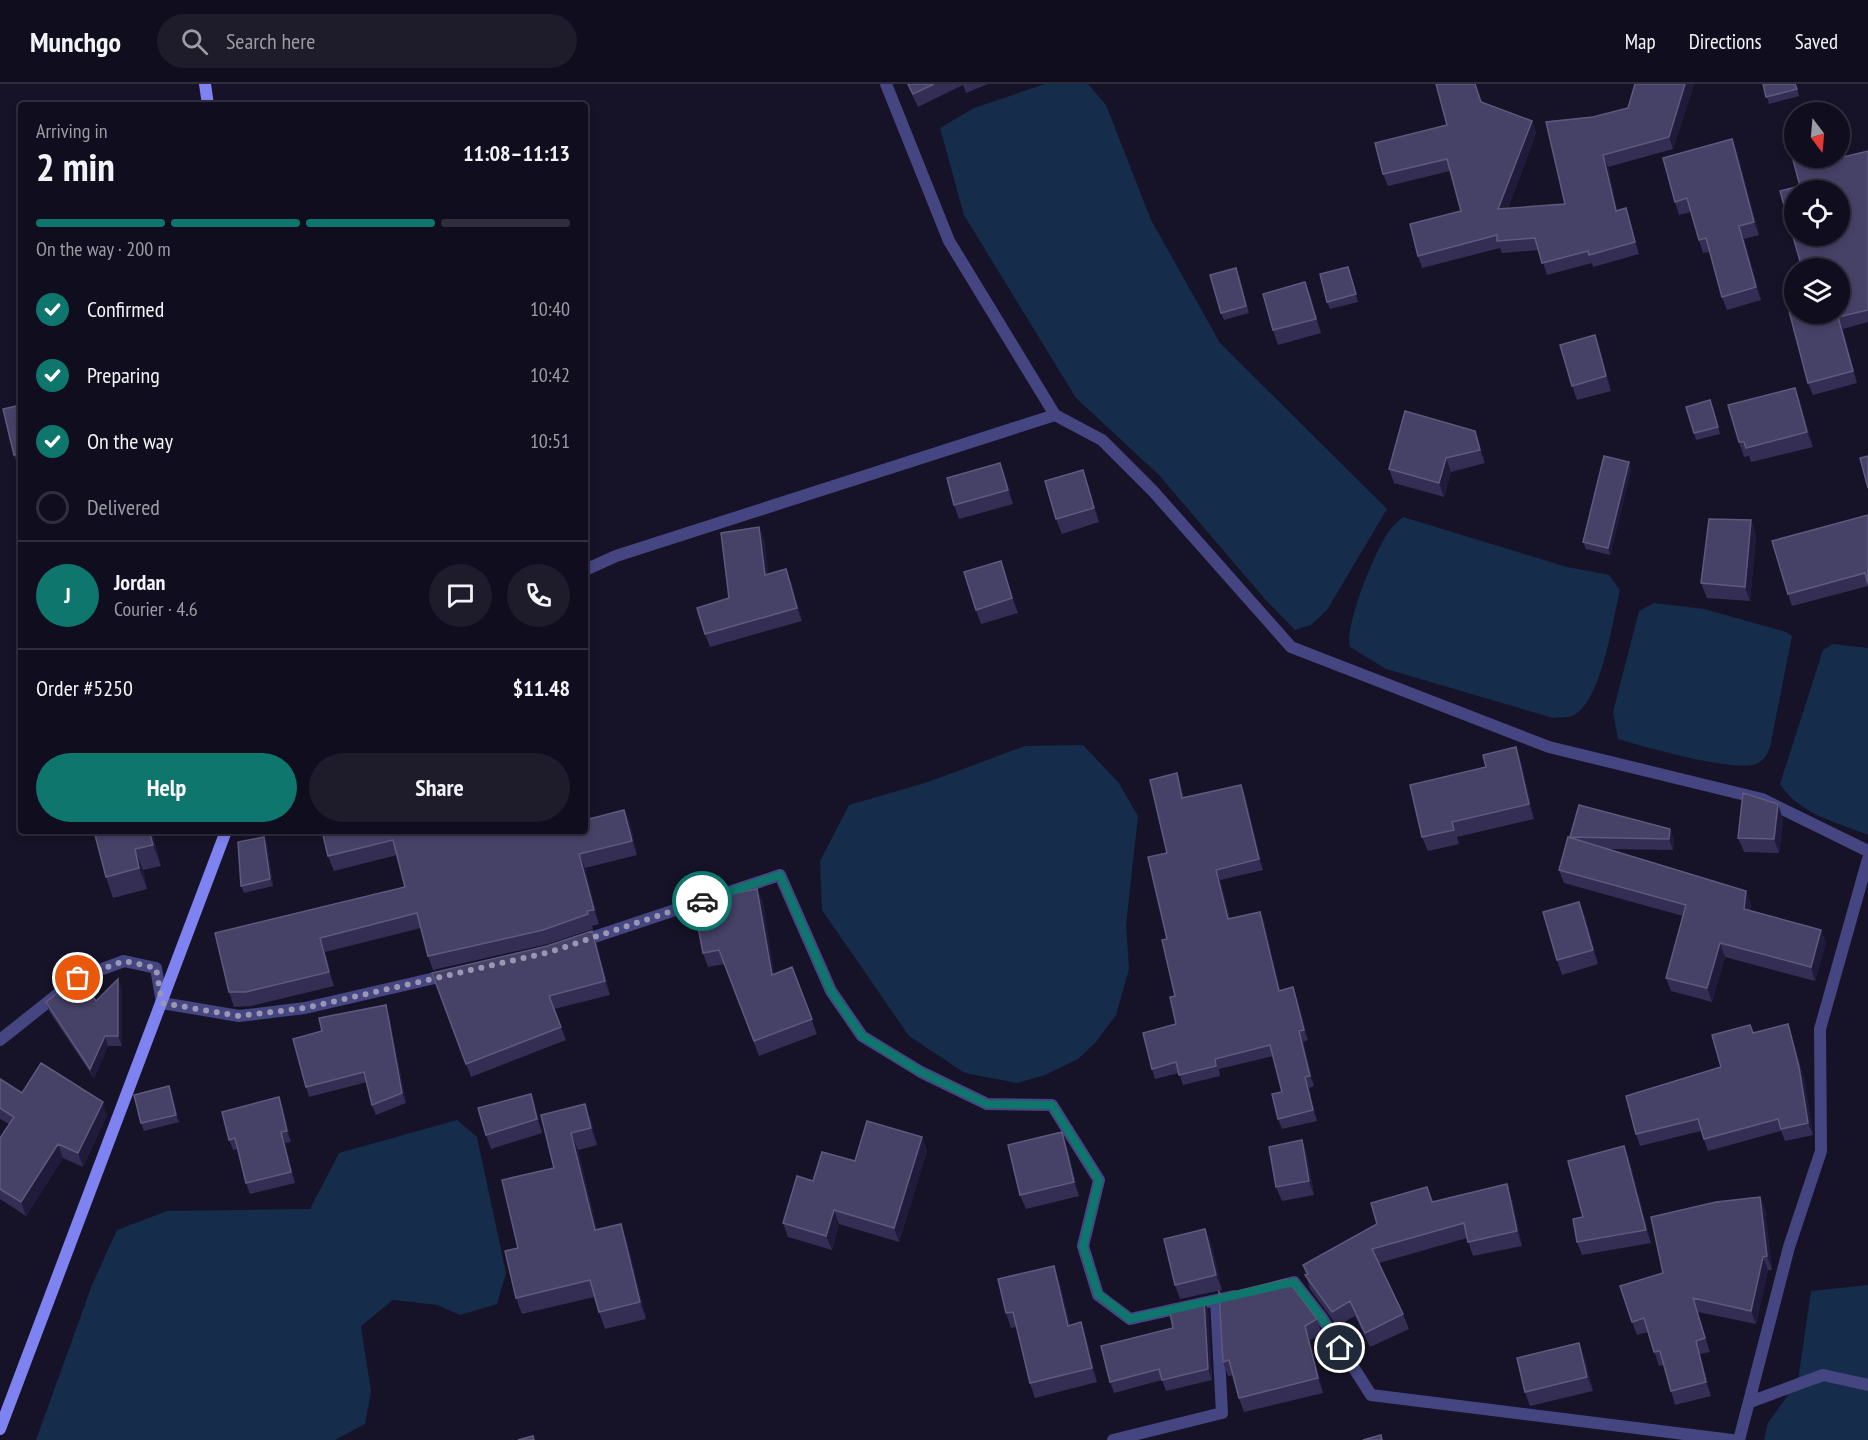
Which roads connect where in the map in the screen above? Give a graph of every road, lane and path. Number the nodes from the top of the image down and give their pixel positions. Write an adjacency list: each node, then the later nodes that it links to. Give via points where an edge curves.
1 (204, 84): 3 (main road)
2 (886, 84): 4 (street, via 949,241)
3 (207, 102)
4 (1055, 415): 5 (street, via 616,556); 7 (street, via 1102,440 1153,491 1291,647 1549,747 1762,799)
5 (588, 569)
6 (225, 834): 11 (main road)
7 (1868, 851)
8 (1868, 859): 15 (street, via 1820,1029 1821,1151 1789,1247)
9 (561, 948): 13 (street, via 780,875 831,991 862,1036 921,1072 987,1104 1052,1105 1099,1180 1083,1246 1098,1294 1130,1319)
10 (457, 973): 11 (street, via 305,1008 239,1016)
11 (162, 1003): 12 (street, via 156,968 124,961 78,978); 16 (main road)
12 (0, 1040)
13 (1216, 1300): 17 (street, via 1222,1413); 18 (street, via 1294,1282 1371,1395)
14 (1868, 1385): 15 (street, via 1823,1375)
15 (1750, 1402): 19 (street)
16 (0, 1429)
17 (1113, 1440)
18 (1732, 1440)
19 (1739, 1440)

